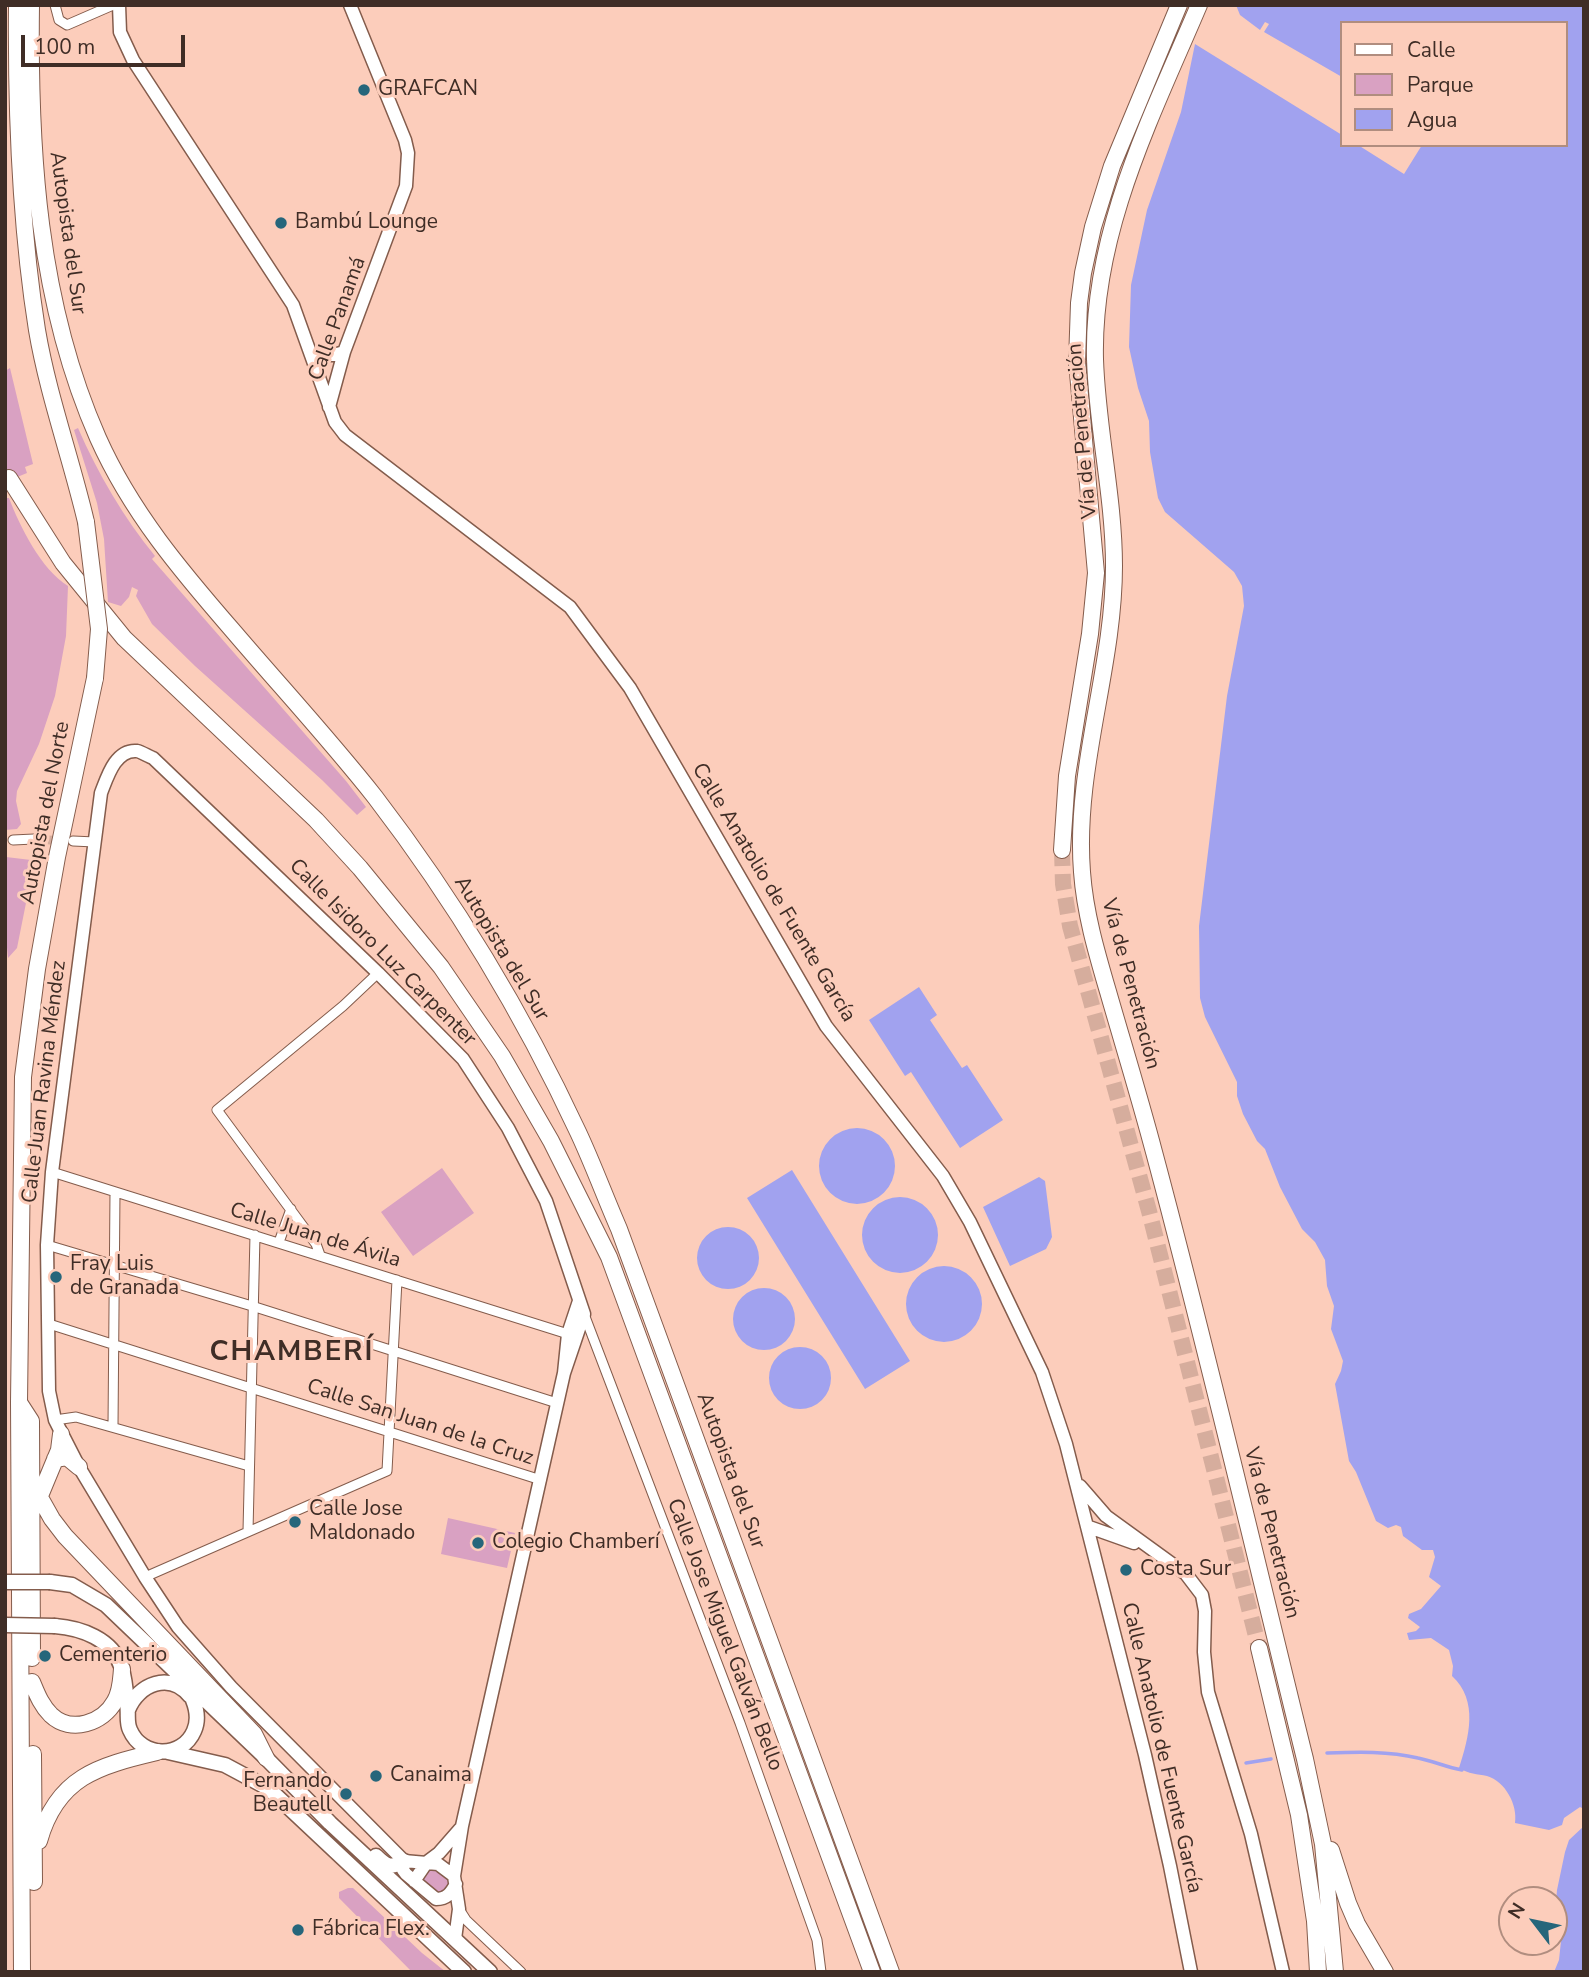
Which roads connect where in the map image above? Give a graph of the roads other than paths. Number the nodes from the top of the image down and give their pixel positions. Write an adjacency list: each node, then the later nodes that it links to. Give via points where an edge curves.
1 (17, 5): 10 (highway, Autopista del Norte, via 20,191)
2 (31, 5): 9 (highway, Autopista del Sur)
3 (55, 5): 4 (street, via 58,20 67,25)
4 (113, 5)
5 (119, 5): 12 (street, Calle Anatolio de Fuente García, via 120,32 132,60 293,304)
6 (351, 5): 11 (street, Calle Panamá, via 405,140 408,163 402,197)
7 (1179, 5): 20 (highway, Vía de Penetración, via 1112,166 1083,273 1077,362 1096,573 1067,776)
8 (1199, 5): 72 (highway, Vía de Penetración, via 1123,190 1101,282 1095,359 1114,566 1110,628 1080,813 1082,868 1089,922 1157,1166)
9 (32, 135): 10 (highway); 91 (highway, Autopista del Sur, via 43,242 65,350 120,482 177,567 335,749 428,870 534,1045 579,1133)
10 (29, 265): 41 (highway, Autopista del Norte, bridge, via 38,333 86,522 99,629 95,678 37,969 23,1077)
11 (344, 352): 12 (street); 13 (street, Calle Panamá)
12 (311, 355): 13 (street, Calle Anatolio de Fuente García)
13 (328, 408): 51 (street, Calle Anatolio de Fuente García, via 345,435 570,607 623,678 826,1026 943,1176 970,1222 1048,1387)
14 (9, 478): 84 (highway, Autopista del Sur, via 63,563 124,638 316,820 360,868 442,967 502,1056 609,1257)
15 (137, 751): 19 (street, Calle Juan Ravina Méndez, via 123,755 109,770); 21 (street, Calle Isidoro Luz Carpenter, via 153,758)
16 (34, 839): 17 (street)
17 (13, 840)
18 (73, 841): 19 (street)
19 (95, 842): 22 (street, Calle Juan Ravina Méndez)
20 (1062, 850)
21 (378, 973): 24 (street, via 218,1110); 32 (street, Calle Isidoro Luz Carpenter, via 463,1059 508,1128 546,1201)
22 (52, 1172): 23 (street, Calle Juan de Ávila); 27 (street, Calle Juan Ravina Méndez)
23 (115, 1192): 25 (street, Calle Juan de Ávila); 29 (street)
24 (291, 1209): 26 (street); 28 (street)
25 (255, 1235): 26 (street, Calle Juan de Ávila); 31 (street)
26 (279, 1242): 28 (street, Calle Juan de Ávila)
27 (47, 1245): 29 (street); 33 (street, Calle Juan Ravina Méndez)
28 (320, 1255): 30 (street, Calle Juan de Ávila)
29 (115, 1264): 31 (street); 35 (street)
30 (397, 1280): 34 (street, Calle Juan de Ávila); 38 (street)
31 (252, 1306): 38 (street); 40 (street)
32 (581, 1307): 34 (street); 36 (street, Calle Jose Miguel Galván Bello); 37 (street)
33 (49, 1324): 35 (street, Calle San Juan de la Cruz); 44 (street, Calle Juan Ravina Méndez, via 49,1391)
34 (568, 1335): 39 (street)
35 (114, 1344): 40 (street, Calle San Juan de la Cruz); 43 (street)
36 (597, 1348): 37 (street); 90 (street, Calle Jose Miguel Galván Bello, via 740,1723 814,1931)
37 (573, 1349): 39 (street)
38 (393, 1351): 42 (street); 45 (street)
39 (564, 1373): 42 (street)
40 (251, 1388): 45 (street, Calle San Juan de la Cruz); 47 (street)
41 (19, 1402): 50 (highway, via 31,1420); 81 (highway, Autopista del Norte)
42 (557, 1403): 49 (street)
43 (113, 1426): 44 (street, via 76,1417); 47 (street)
44 (58, 1427): 46 (highway); 48 (street, Calle Juan Ravina Méndez)
45 (390, 1432): 49 (street, Calle San Juan de la Cruz); 56 (street, via 387,1471)
46 (55, 1459): 48 (highway, via 67,1457); 52 (highway)
47 (249, 1466): 56 (street)
48 (79, 1467): 60 (street, Calle Juan Ravina Méndez)
49 (541, 1480): 74 (street)
50 (32, 1481): 52 (highway); 53 (highway)
51 (1077, 1482): 54 (street); 55 (street, Calle Anatolio de Fuente García)
52 (39, 1498): 53 (highway); 71 (highway, via 65,1536 254,1734)
53 (32, 1518): 66 (highway)
54 (1116, 1524): 55 (street, via 1102,1520); 58 (street)
55 (1089, 1527): 57 (street); 59 (street, Calle Anatolio de Fuente García)
56 (248, 1531): 60 (street)
57 (1123, 1538): 58 (street); 59 (street, via 1110,1541)
58 (1151, 1550): 93 (street, via 1192,1580 1204,1602 1208,1692 1251,1834)
59 (1097, 1562): 92 (street, Calle Anatolio de Fuente García, via 1168,1853)
60 (145, 1577): 76 (street, Calle Juan Ravina Méndez, via 193,1646)
61 (5, 1582): 64 (main road, bridge, via 72,1585 106,1605)
62 (5, 1625): 65 (main road, bridge, via 71,1627 99,1639)
63 (1259, 1648): 94 (highway, via 1299,1815)
64 (161, 1659): 67 (main road); 71 (main road)
65 (122, 1669): 66 (highway, via 117,1698 110,1709 102,1717 78,1724 51,1715); 69 (main road)
66 (32, 1682): 75 (highway)
67 (177, 1685): 68 (main road); 69 (main road, via 149,1685)
68 (193, 1700): 70 (main road, via 197,1715 194,1733 181,1747); 71 (main road, via 241,1746)
69 (128, 1710): 70 (main road, via 136,1740)
70 (162, 1752): 75 (highway, via 94,1770 66,1789 44,1825); 83 (main road, via 225,1765 268,1788)
71 (266, 1758): 73 (main road)
72 (1311, 1787): 95 (highway, Vía de Penetración, via 1327,1880); 96 (highway, via 1348,1903)
73 (330, 1823): 76 (main road, via 353,1833 387,1866); 82 (main road)
74 (462, 1826): 77 (street); 78 (street)
75 (34, 1860): 81 (highway, via 33,1903)
76 (404, 1861): 77 (street); 79 (street, Calle Juan Ravina Méndez, via 403,1870)
77 (427, 1862): 78 (street, via 438,1864); 79 (street)
78 (455, 1880): 79 (street, via 443,1899 436,1899); 80 (street)
79 (414, 1881)
80 (459, 1909): 82 (street); 89 (street)
81 (23, 1924): 85 (highway, Autopista del Norte)
82 (455, 1939): 88 (main road)
83 (445, 1955): 86 (street); 87 (main road)
84 (871, 1970)
85 (22, 1972)
86 (453, 1972)
87 (464, 1972)
88 (490, 1972)
89 (521, 1972)
90 (821, 1972)
91 (891, 1972)
92 (1191, 1972)
93 (1283, 1972)
94 (1318, 1972)
95 (1335, 1972)
96 (1385, 1972)

